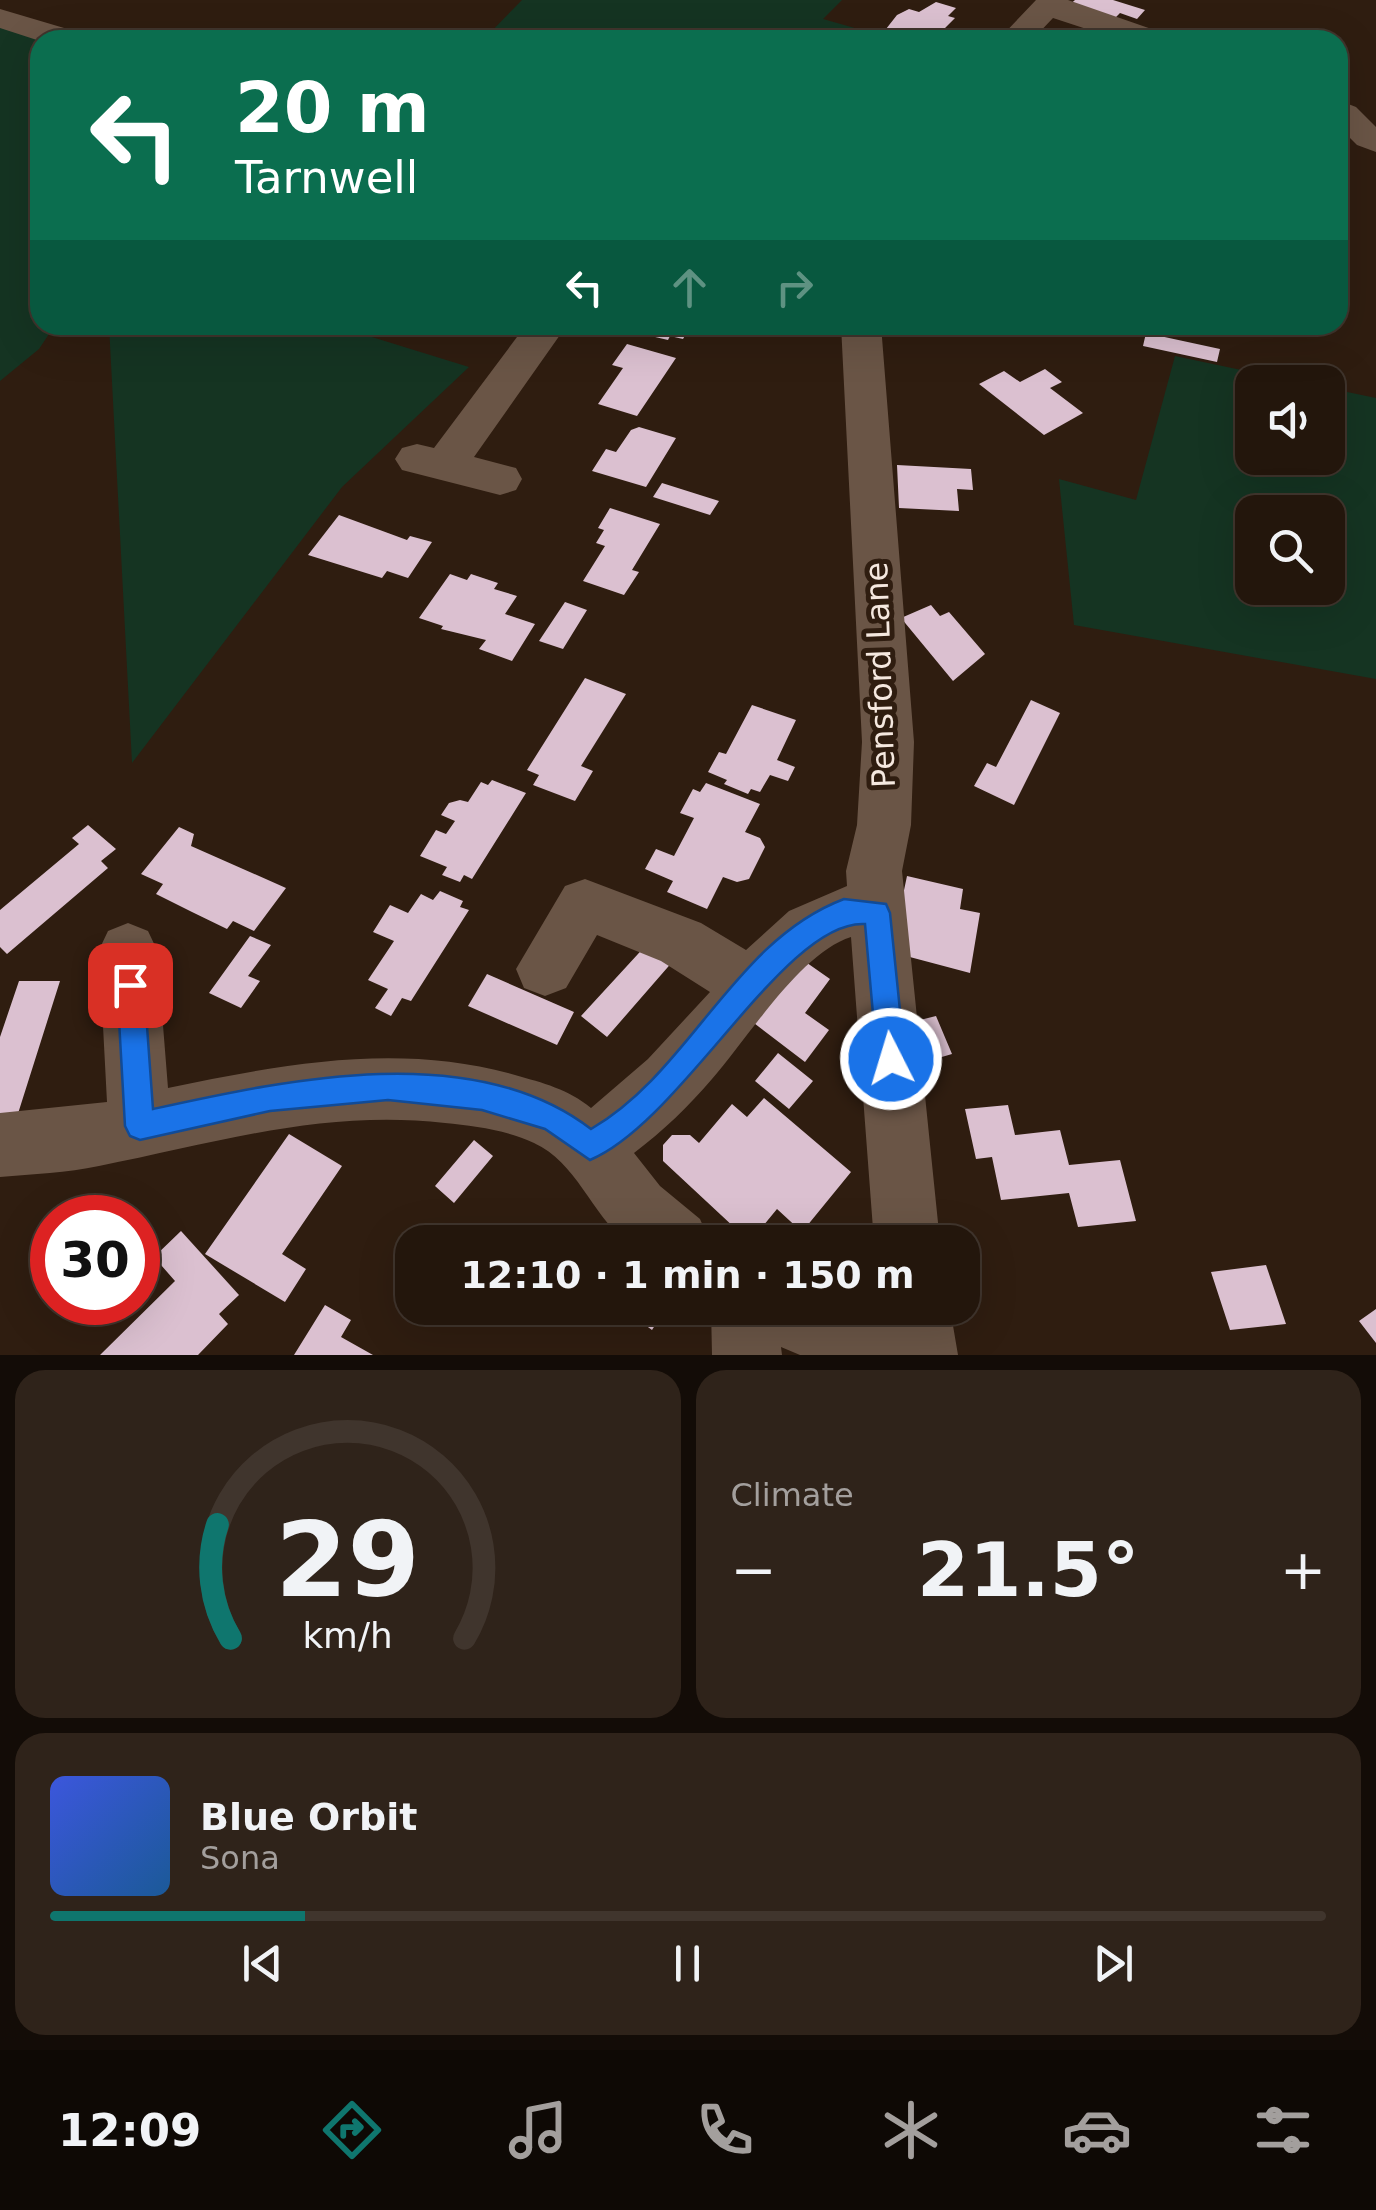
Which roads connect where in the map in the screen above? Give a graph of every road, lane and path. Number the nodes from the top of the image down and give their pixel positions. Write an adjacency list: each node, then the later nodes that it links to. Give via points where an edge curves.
1 (1050, 3): 4 (street); 5 (street)
2 (0, 18): 3 (street)
3 (38, 30)
4 (1024, 30)
5 (1124, 30)
6 (1348, 118): 7 (street)
7 (1376, 142)
8 (539, 335): 10 (street, via 431,462)
9 (862, 335): 11 (street, Pensford Lane, via 888,742 874,872)
10 (500, 478)
11 (877, 913): 14 (street, via 844,911 816,925); 19 (street, Pensford Lane)
12 (128, 950): 15 (street)
13 (546, 969): 14 (street, via 585,904 681,942)
14 (752, 986): 17 (street, via 662,1089)
15 (140, 1126): 16 (street); 17 (street, via 270,1097 388,1086 482,1096 553,1117)
16 (0, 1145)
17 (590, 1146): 18 (street)
18 (656, 1225)
19 (906, 1225)
20 (746, 1325): 23 (street)
21 (811, 1325): 24 (street)
22 (919, 1325): 25 (street)
23 (747, 1355)
24 (903, 1355)
25 (923, 1355)

